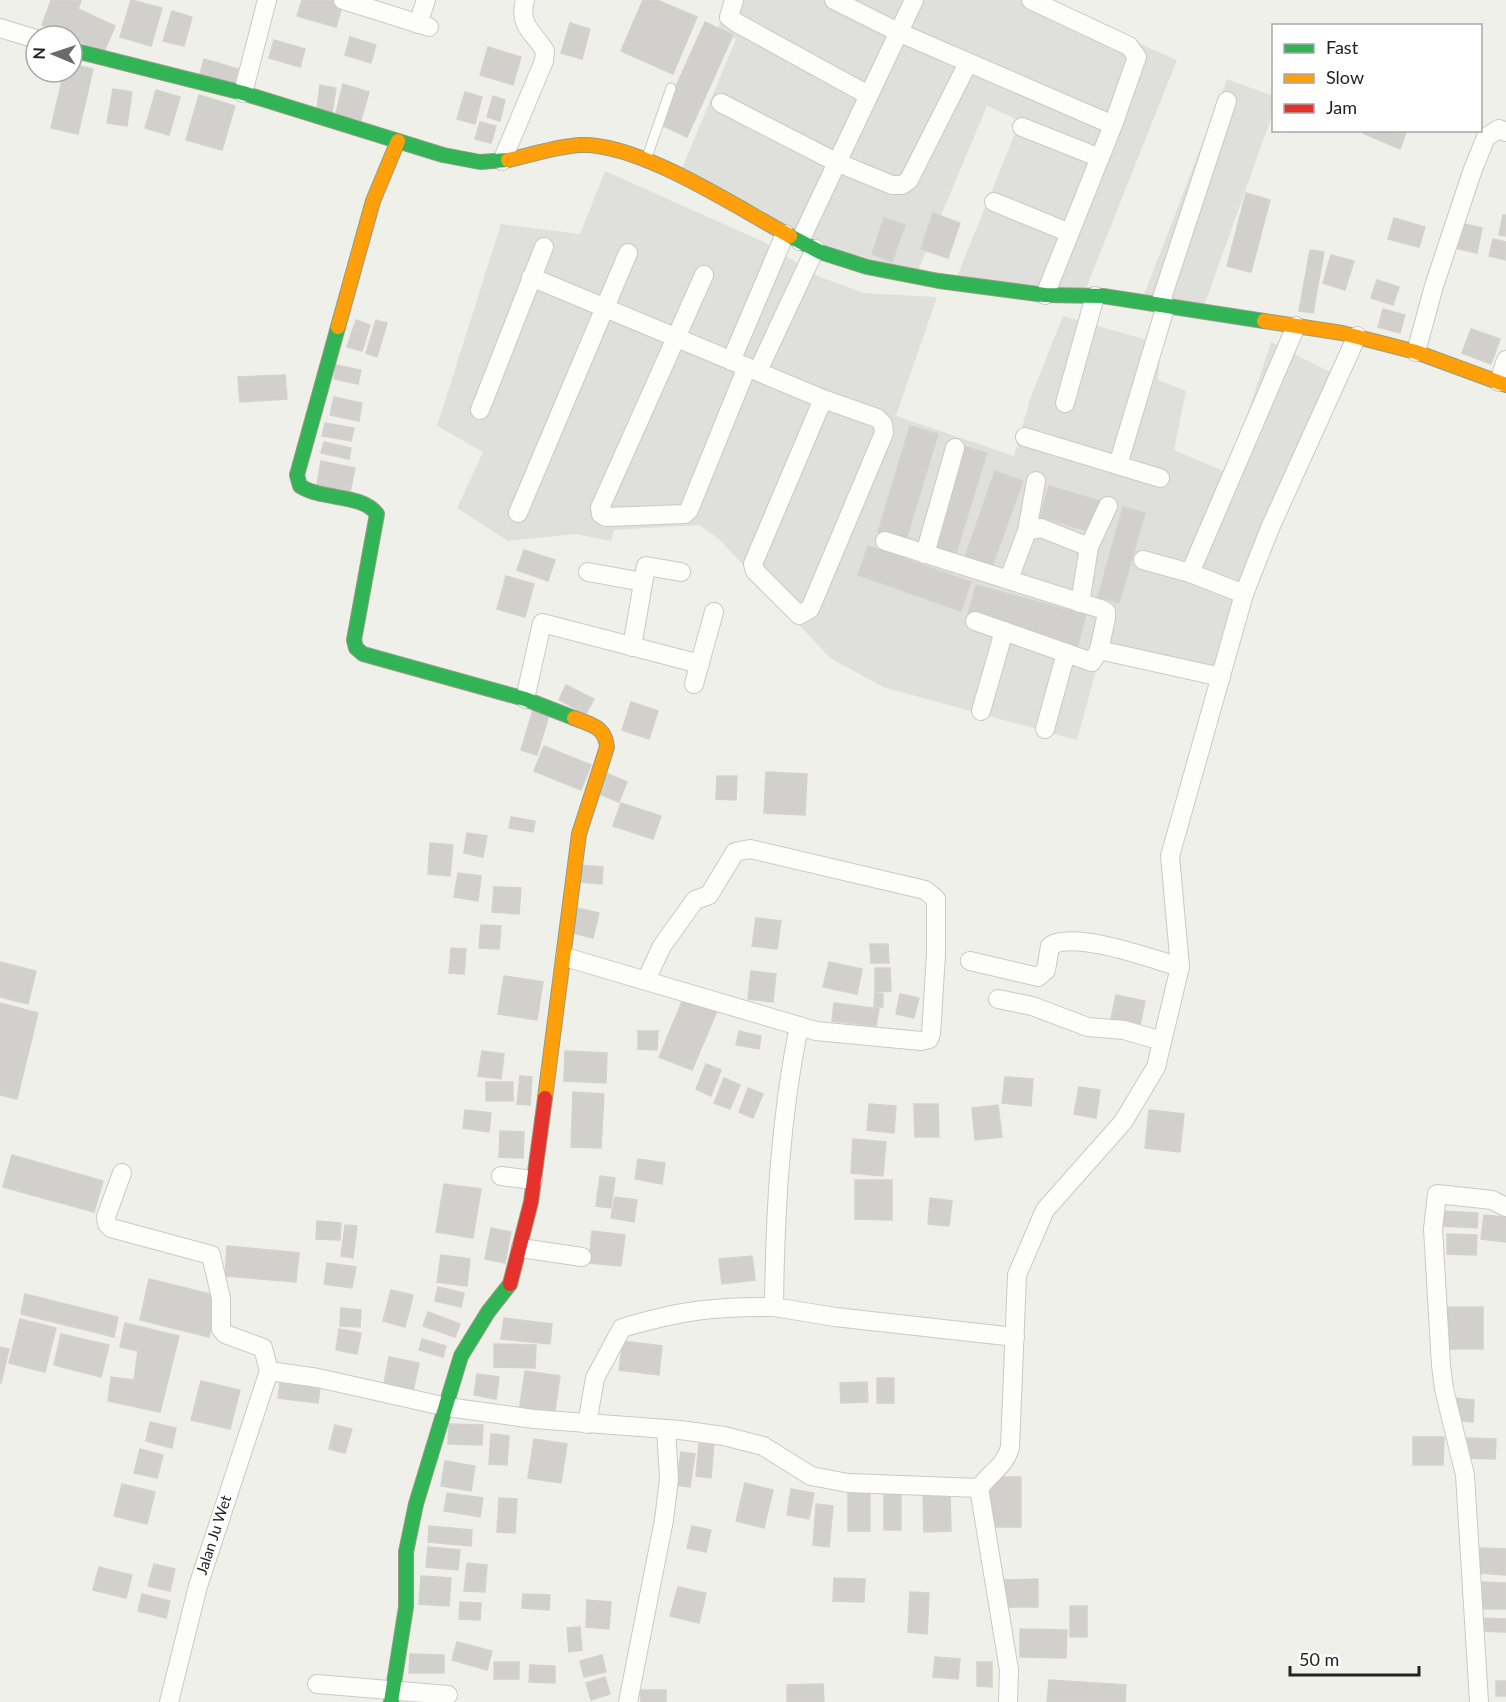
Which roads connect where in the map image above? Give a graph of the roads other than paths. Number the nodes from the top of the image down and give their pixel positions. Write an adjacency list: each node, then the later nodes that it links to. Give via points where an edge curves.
1 (267, 0): 15 (street)
2 (343, 0): 3 (street, via 424,25)
3 (426, 0)
4 (524, 0): 25 (street, via 525,26 545,51 544,61)
5 (734, 0): 16 (street, via 729,17 736,23)
6 (834, 0): 10 (street)
7 (914, 0): 10 (street)
8 (1031, 0): 19 (street, via 1129,46 1137,57)
9 (0, 28): 11 (street)
10 (898, 32): 13 (street); 16 (street)
11 (24, 35)
12 (84, 53): 15 (street)
13 (968, 63): 19 (street); 26 (street, via 909,180 892,185)
14 (670, 88): 24 (lane)
15 (243, 93): 22 (street)
16 (868, 95): 26 (street)
17 (1227, 101): 36 (street)
18 (721, 103): 26 (street)
19 (1113, 125): 23 (street)
20 (1022, 128): 23 (street)
21 (1506, 132): 41 (street, via 1499,129 1486,137 1434,286)
22 (398, 141): 25 (street, via 443,155 480,162); 76 (street, via 373,201 297,475 300,486 315,494 365,503 374,507 377,514 354,640 356,648 363,654)
23 (1100, 158): 28 (street)
24 (646, 159): 25 (street, via 612,148 580,145); 29 (street)
25 (502, 161)
26 (836, 162): 29 (street)
27 (994, 202): 28 (street)
28 (1070, 233): 34 (street)
29 (800, 242): 34 (street, via 867,267); 43 (street); 43 (street)
30 (544, 247): 33 (street)
31 (628, 253): 37 (street)
32 (704, 275): 40 (street)
33 (531, 277): 37 (street); 47 (street)
34 (1045, 295): 35 (street)
35 (1095, 296): 36 (street); 46 (street)
36 (1163, 304): 38 (street); 50 (street)
37 (604, 308): 40 (street); 54 (street)
38 (1296, 326): 39 (street); 62 (street)
39 (1357, 336): 41 (street); 65 (street)
40 (676, 338): 43 (street); 43 (street, via 600,508 606,517 685,514 689,510)
41 (1416, 352): 44 (street)
42 (1506, 360): 44 (street)
43 (745, 366): 45 (street)
44 (1502, 383)
45 (823, 399): 45 (street, via 877,418 884,433 810,609 799,615 755,571 753,564)
46 (1065, 403)
47 (480, 410)
48 (1025, 437): 50 (street)
49 (955, 448): 58 (street)
50 (1118, 465): 51 (street)
51 (1160, 478)
52 (1036, 481): 55 (street)
53 (1108, 506): 57 (street)
54 (518, 513)
55 (1027, 531): 57 (street, via 1041,528); 63 (street)
56 (885, 541): 58 (street)
57 (1089, 548): 66 (street)
58 (925, 554): 63 (street)
59 (1143, 560): 62 (street)
60 (588, 572): 64 (street)
61 (681, 572): 64 (street, via 646,566)
62 (1190, 573): 65 (street)
63 (1009, 579): 66 (street)
64 (643, 582): 70 (street)
65 (1244, 594): 74 (street)
66 (1080, 603): 71 (street, via 1106,612)
67 (714, 612): 73 (street)
68 (975, 621): 69 (street)
69 (1004, 631): 72 (street); 77 (street)
70 (632, 647): 73 (street); 76 (street, via 542,623)
71 (1099, 650): 72 (street, via 1092,662); 74 (street)
72 (1066, 653): 78 (street)
73 (700, 664): 75 (street)
74 (1221, 677): 81 (street, via 1170,856)
75 (694, 684)
76 (525, 699): 79 (street, via 600,728 608,747 579,834)
77 (981, 711)
78 (1045, 729)
79 (565, 957): 82 (street); 88 (street)
80 (970, 961): 81 (street, via 1038,977 1046,970 1050,946 1058,941 1078,941)
81 (1180, 967): 85 (street)
82 (646, 980): 84 (street); 84 (street, via 662,946 694,900 709,895 735,852 750,849 882,879 925,890 936,899 936,962 929,1039 816,1031)
83 (998, 999): 85 (street, via 1032,1006 1088,1027 1124,1030)
84 (799, 1026): 92 (street, via 788,1082 782,1148 774,1241)
85 (1162, 1041): 93 (street, via 1156,1067 1123,1122 1045,1210 1017,1275)
86 (122, 1173): 94 (street, via 106,1224 211,1255 220,1298 221,1329 263,1348)
87 (501, 1176): 88 (street)
88 (533, 1180): 90 (street)
89 (1506, 1207): 105 (street, via 1482,1198 1437,1194 1433,1229 1444,1389 1465,1475)
90 (521, 1248): 91 (street); 95 (street, via 510,1284 461,1356)
91 (582, 1257)
92 (774, 1307): 93 (street); 96 (street, via 723,1306 669,1314 622,1328 595,1378)
93 (1015, 1337): 98 (street, via 1008,1456)
94 (269, 1371): 95 (street); 102 (street, Jalan Ju Wet, via 198,1586)
95 (447, 1407): 96 (street); 101 (street, via 416,1504 406,1552 406,1607)
96 (587, 1424): 97 (street)
97 (666, 1429): 98 (street, via 724,1436 763,1446 811,1476 848,1483); 103 (street, via 669,1479 664,1520)
98 (979, 1488): 104 (street, via 1009,1670)
99 (317, 1684): 101 (street)
100 (448, 1695): 101 (street)
101 (392, 1696)
102 (169, 1702)
103 (628, 1702)
104 (1008, 1702)
105 (1479, 1702)

